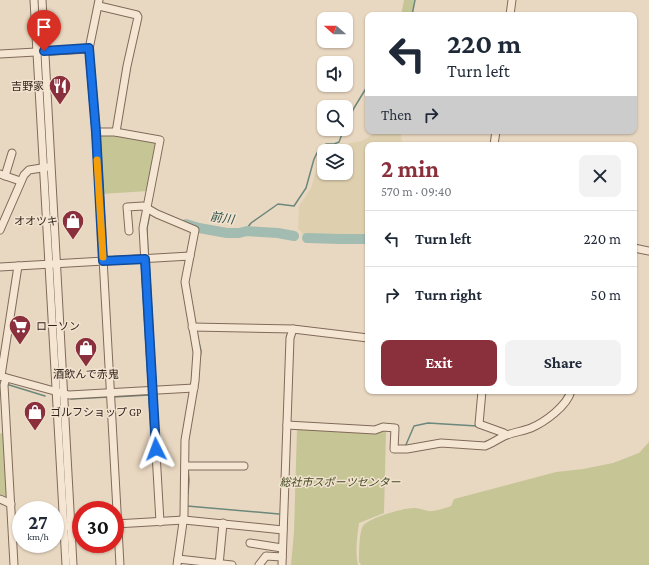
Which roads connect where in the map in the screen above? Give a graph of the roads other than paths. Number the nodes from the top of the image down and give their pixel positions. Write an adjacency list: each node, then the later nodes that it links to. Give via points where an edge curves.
1 (34, 0): 7 (street)
2 (42, 0): 7 (street)
3 (512, 0): 5 (street)
4 (99, 3): 6 (street); 10 (street, via 138,17)
5 (510, 12)
6 (89, 48): 7 (street); 9 (street)
7 (41, 51): 8 (street); 12 (street)
8 (0, 54)
9 (96, 132): 10 (street); 22 (street)
10 (116, 132): 15 (street, via 160,140)
11 (12, 153): 13 (street)
12 (47, 168): 14 (street, via 29,170); 23 (street)
13 (2, 175): 14 (street)
14 (20, 181): 16 (street)
15 (149, 209): 17 (street, via 143,206 128,206); 20 (street, via 195,230); 21 (street, via 143,228)
16 (0, 230)
17 (129, 231)
18 (637, 249): 19 (street)
19 (649, 251)
20 (190, 256): 21 (street); 26 (street, via 185,282)
21 (147, 259): 22 (street); 31 (street)
22 (103, 261): 23 (street); 35 (street)
23 (53, 264): 24 (street); 32 (street)
24 (18, 266): 25 (street); 29 (street)
25 (0, 267)
26 (194, 327): 27 (street); 30 (street, via 197,352)
27 (293, 329): 28 (street); 36 (street, via 290,338)
28 (365, 338)
29 (3, 380): 32 (street); 37 (street)
30 (194, 388): 31 (street); 39 (street, via 185,440)
31 (152, 390): 35 (street); 45 (street)
32 (60, 393): 35 (street); 49 (street)
33 (482, 394): 38 (street, via 479,424)
34 (570, 394): 36 (street, via 543,422 485,446 441,443 394,449 395,428 383,427 375,430)
35 (110, 395): 42 (street)
36 (287, 425): 52 (street)
37 (3, 432): 43 (street)
38 (504, 433)
39 (187, 466): 40 (street); 44 (street)
40 (244, 466)
41 (0, 499): 43 (street)
42 (116, 501)
43 (11, 504): 51 (street)
44 (185, 520): 45 (street); 46 (street); 58 (street)
45 (160, 522): 47 (street)
46 (223, 523): 52 (street); 59 (street)
47 (124, 524)
48 (64, 526): 49 (street)
49 (67, 526): 50 (street); 61 (street); 62 (street)
50 (72, 526)
51 (12, 529)
52 (283, 530): 54 (street)
53 (250, 543): 54 (street)
54 (282, 548): 57 (street)
55 (13, 553): 60 (street)
56 (119, 553): 63 (street)
57 (282, 557): 65 (street, via 266,556); 66 (street)
58 (179, 561): 59 (street)
59 (219, 564): 64 (street)
60 (14, 565)
61 (66, 565)
62 (73, 565)
63 (120, 565)
64 (232, 565)
65 (259, 565)
66 (282, 565)

